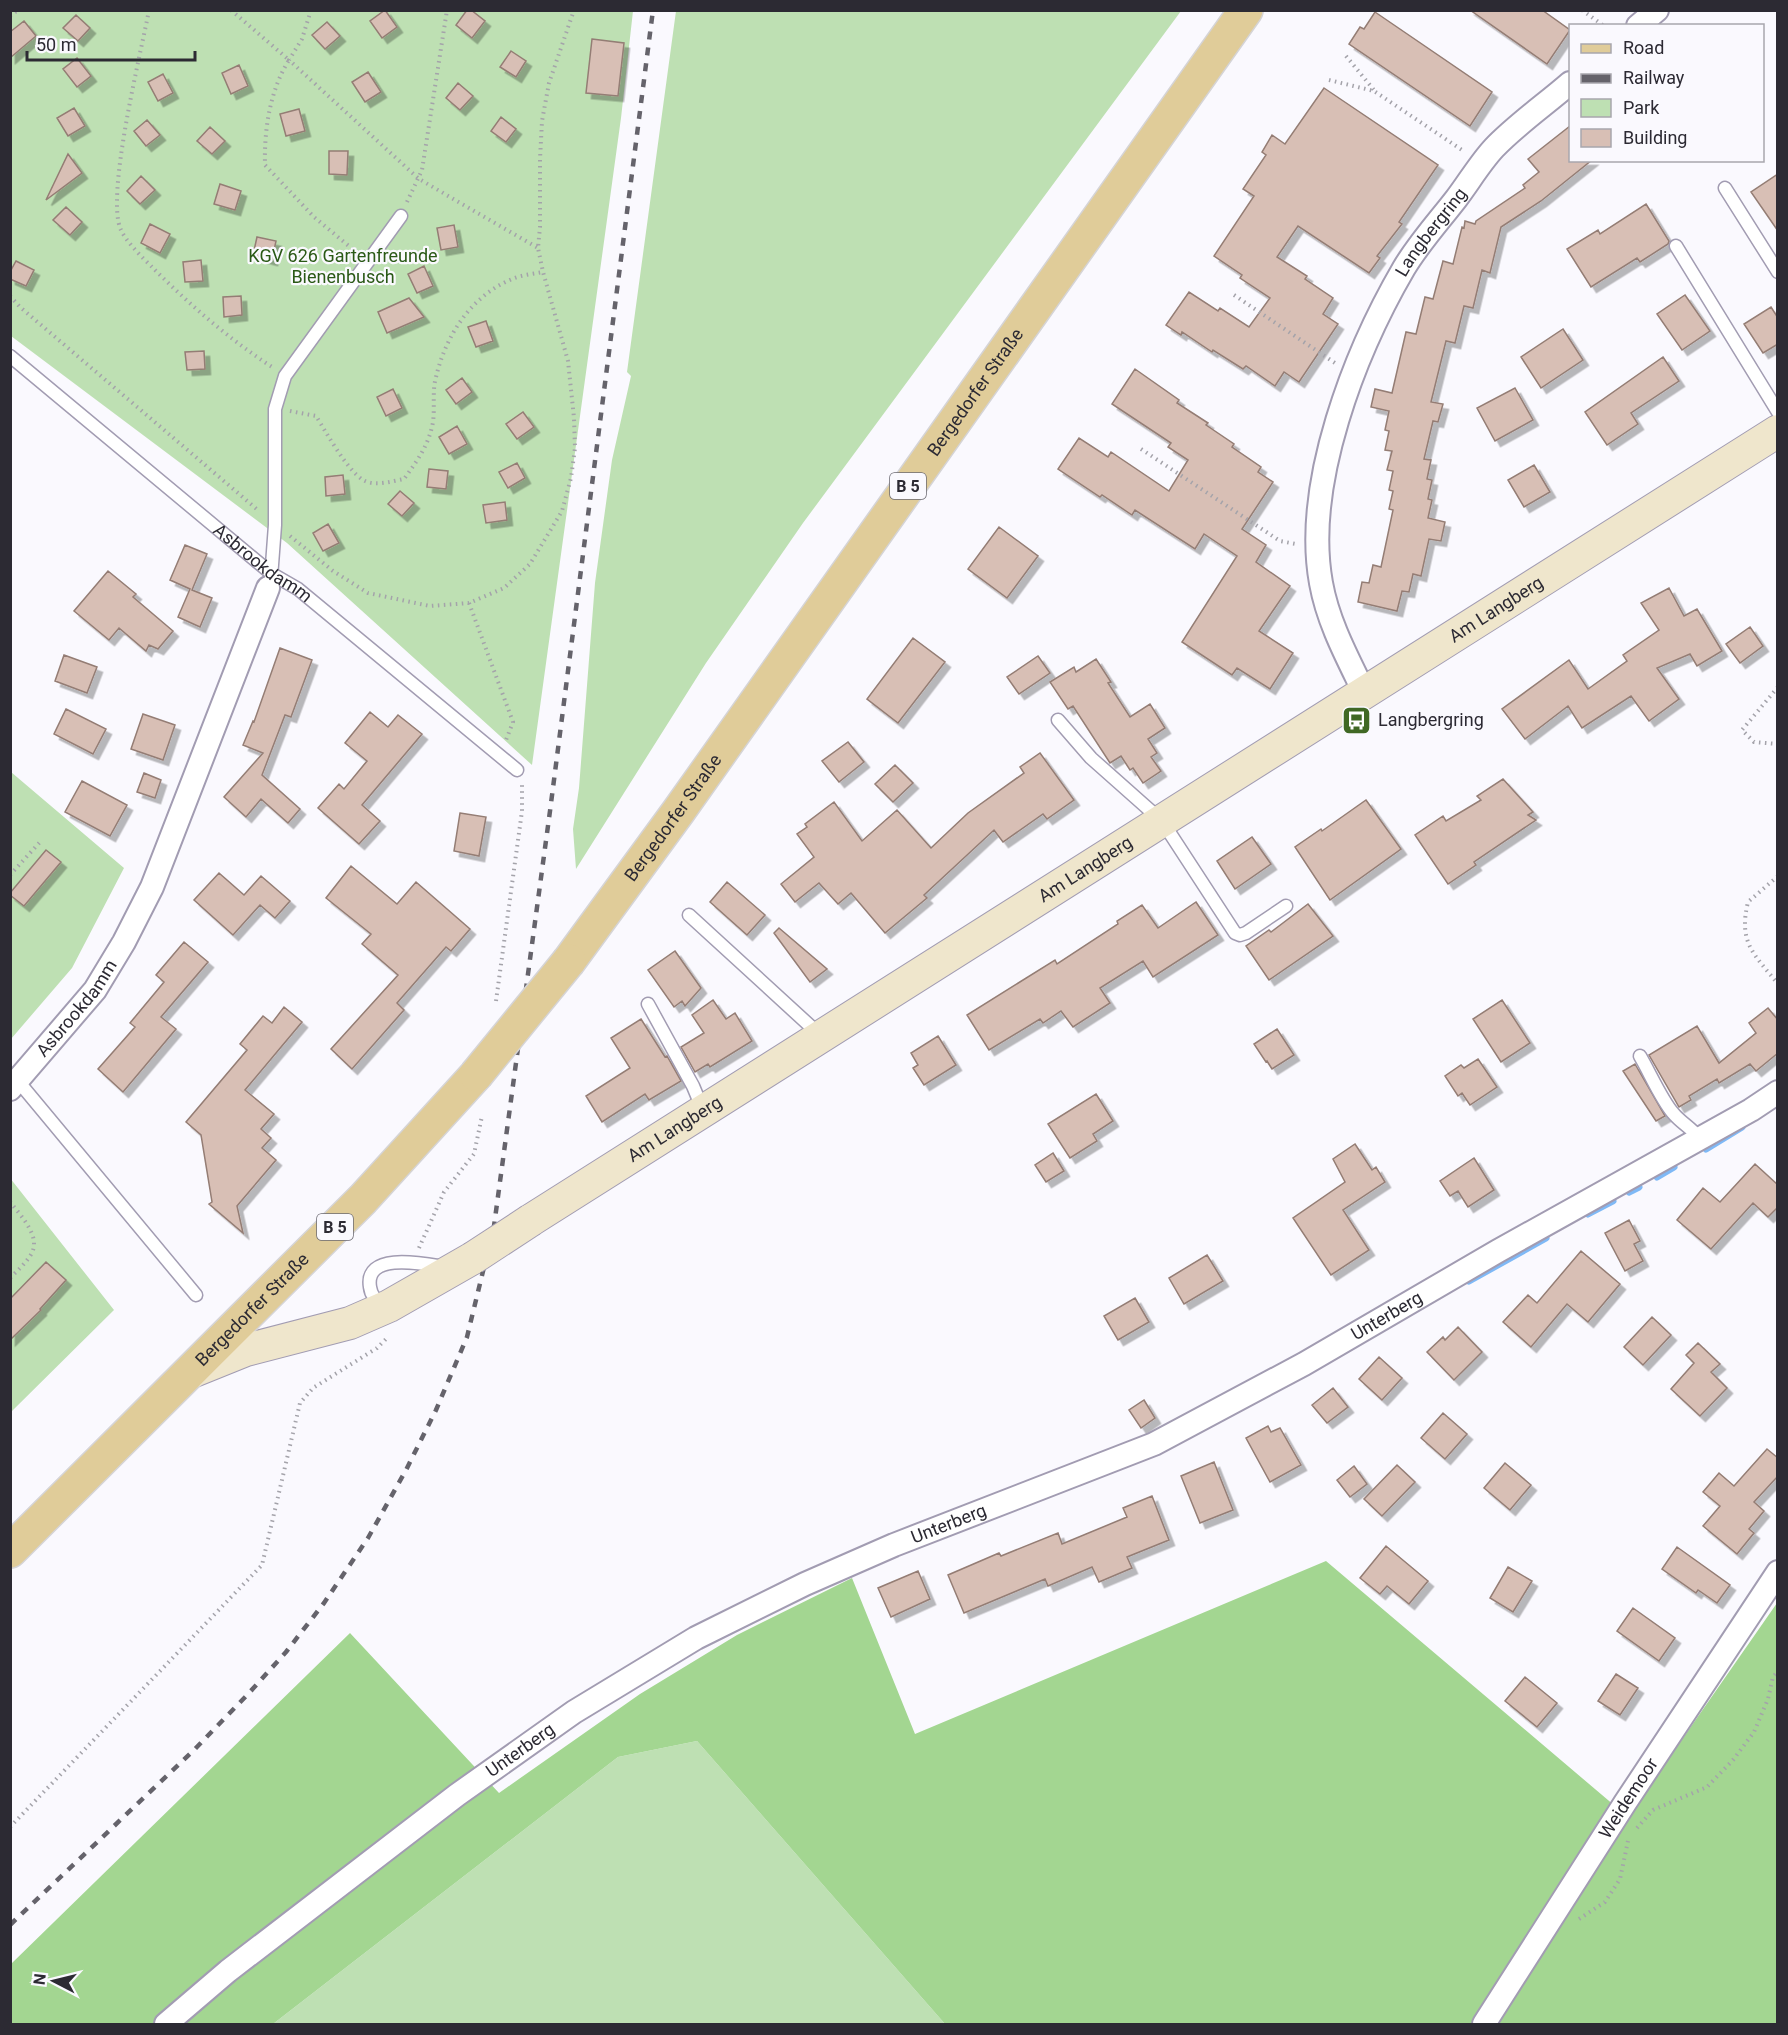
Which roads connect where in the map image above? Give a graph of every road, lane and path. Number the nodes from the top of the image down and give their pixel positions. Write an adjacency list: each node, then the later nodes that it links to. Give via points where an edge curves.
1 (18, 10): 10 (path)
2 (148, 10): 31 (path, via 116,202 121,230 141,256 195,309 245,350)
3 (231, 10): 14 (path)
4 (311, 10): 14 (path, via 302,39)
5 (447, 10): 19 (path)
6 (574, 10): 23 (path, via 549,83 542,121)
7 (1246, 10): 68 (main road, Bergedorfer Straße / B 5, bridge, via 569,961 476,1075 363,1200)
8 (1582, 10): 11 (path)
9 (1657, 10): 12 (street)
10 (10, 16)
11 (1601, 24)
12 (1640, 24)
13 (1346, 56): 17 (path)
14 (288, 60): 19 (path); 24 (path, via 274,91 265,165 314,217)
15 (1329, 80): 17 (path)
16 (1569, 84): 18 (street, Langbergring, via 1494,148)
17 (1374, 91): 18 (path)
18 (1483, 164): 30 (street, Langbergring, via 1406,266 1378,316)
19 (419, 179): 21 (path); 23 (path)
20 (1725, 188): 26 (lane)
21 (401, 216): 24 (lane)
22 (1676, 246): 33 (lane)
23 (538, 248): 25 (path)
24 (368, 263): 31 (lane)
25 (543, 272): 32 (path, via 513,278 492,289 465,314 453,332 436,378 433,423 424,451 404,479 383,483 363,480 341,457 316,416); 39 (path, via 568,361 575,448 571,478 562,511 530,564 504,588)
26 (1778, 273)
27 (1234, 295): 30 (path)
28 (10, 296): 36 (path)
29 (10, 356): 38 (lane, Asbrookdamm)
30 (1353, 375): 37 (street, Langbergring, via 1329,448 1320,501)
31 (285, 376): 32 (lane)
32 (276, 409): 36 (lane)
33 (1778, 412)
34 (1778, 431): 41 (street, Am Langberg)
35 (1141, 449): 37 (path, via 1280,542)
36 (275, 525): 38 (lane); 39 (path, via 368,593 430,606)
37 (1318, 546): 41 (street, Langbergring, via 1321,582 1331,622)
38 (270, 581): 44 (lane, Asbrookdamm, via 298,589); 57 (street, Asbrookdamm, via 152,887 95,990)
39 (469, 603): 44 (path, via 513,722)
40 (1778, 687): 43 (path, via 1742,730 1754,742)
41 (1364, 692): 46 (street, Am Langberg)
42 (1058, 720): 46 (lane, via 1091,758)
43 (1778, 744)
44 (499, 754): 45 (lane, Asbrookdamm)
45 (517, 770): 53 (path, via 522,785 522,811)
46 (1162, 821): 50 (lane, via 1235,933 1246,933); 55 (street, Am Langberg)
47 (40, 842): 48 (path)
48 (10, 875)
49 (1778, 876): 52 (path, via 1748,902 1744,932 1750,949)
50 (1286, 906)
51 (689, 915): 55 (lane)
52 (1778, 984)
53 (496, 1001)
54 (648, 1004): 59 (lane)
55 (821, 1035): 59 (street, Am Langberg)
56 (1640, 1056): 61 (lane, via 1671,1111)
57 (14, 1085): 66 (lane)
58 (1778, 1092): 61 (street, Unterberg)
59 (704, 1111): 64 (street, Am Langberg, bridge)
60 (482, 1116): 63 (path, via 474,1155 444,1192)
61 (1700, 1139): 76 (street, Unterberg, via 1304,1364 1154,1444 894,1545 696,1638 574,1712 457,1795 228,1971)
62 (10, 1202): 65 (path, via 29,1226 34,1243 32,1255)
63 (414, 1263): 64 (lane); 67 (lane, via 387,1263 371,1273 371,1292)
64 (464, 1263): 67 (street, Am Langberg)
65 (10, 1278)
66 (196, 1295)
67 (389, 1320): 68 (street, Am Langberg, via 350,1323 246,1350); 72 (path, via 377,1348 313,1388 300,1404 262,1565)
68 (189, 1373): 69 (main road, Bergedorfer Straße / B 5)
69 (10, 1551)
70 (1778, 1572): 77 (street, Weidemoor)
71 (1778, 1671): 73 (path, via 1754,1732 1733,1760 1707,1787 1653,1810)
72 (10, 1827)
73 (1635, 1831)
74 (1629, 1838): 75 (path, via 1620,1879 1605,1902)
75 (1570, 1926)
76 (166, 2025)
77 (1484, 2025)

